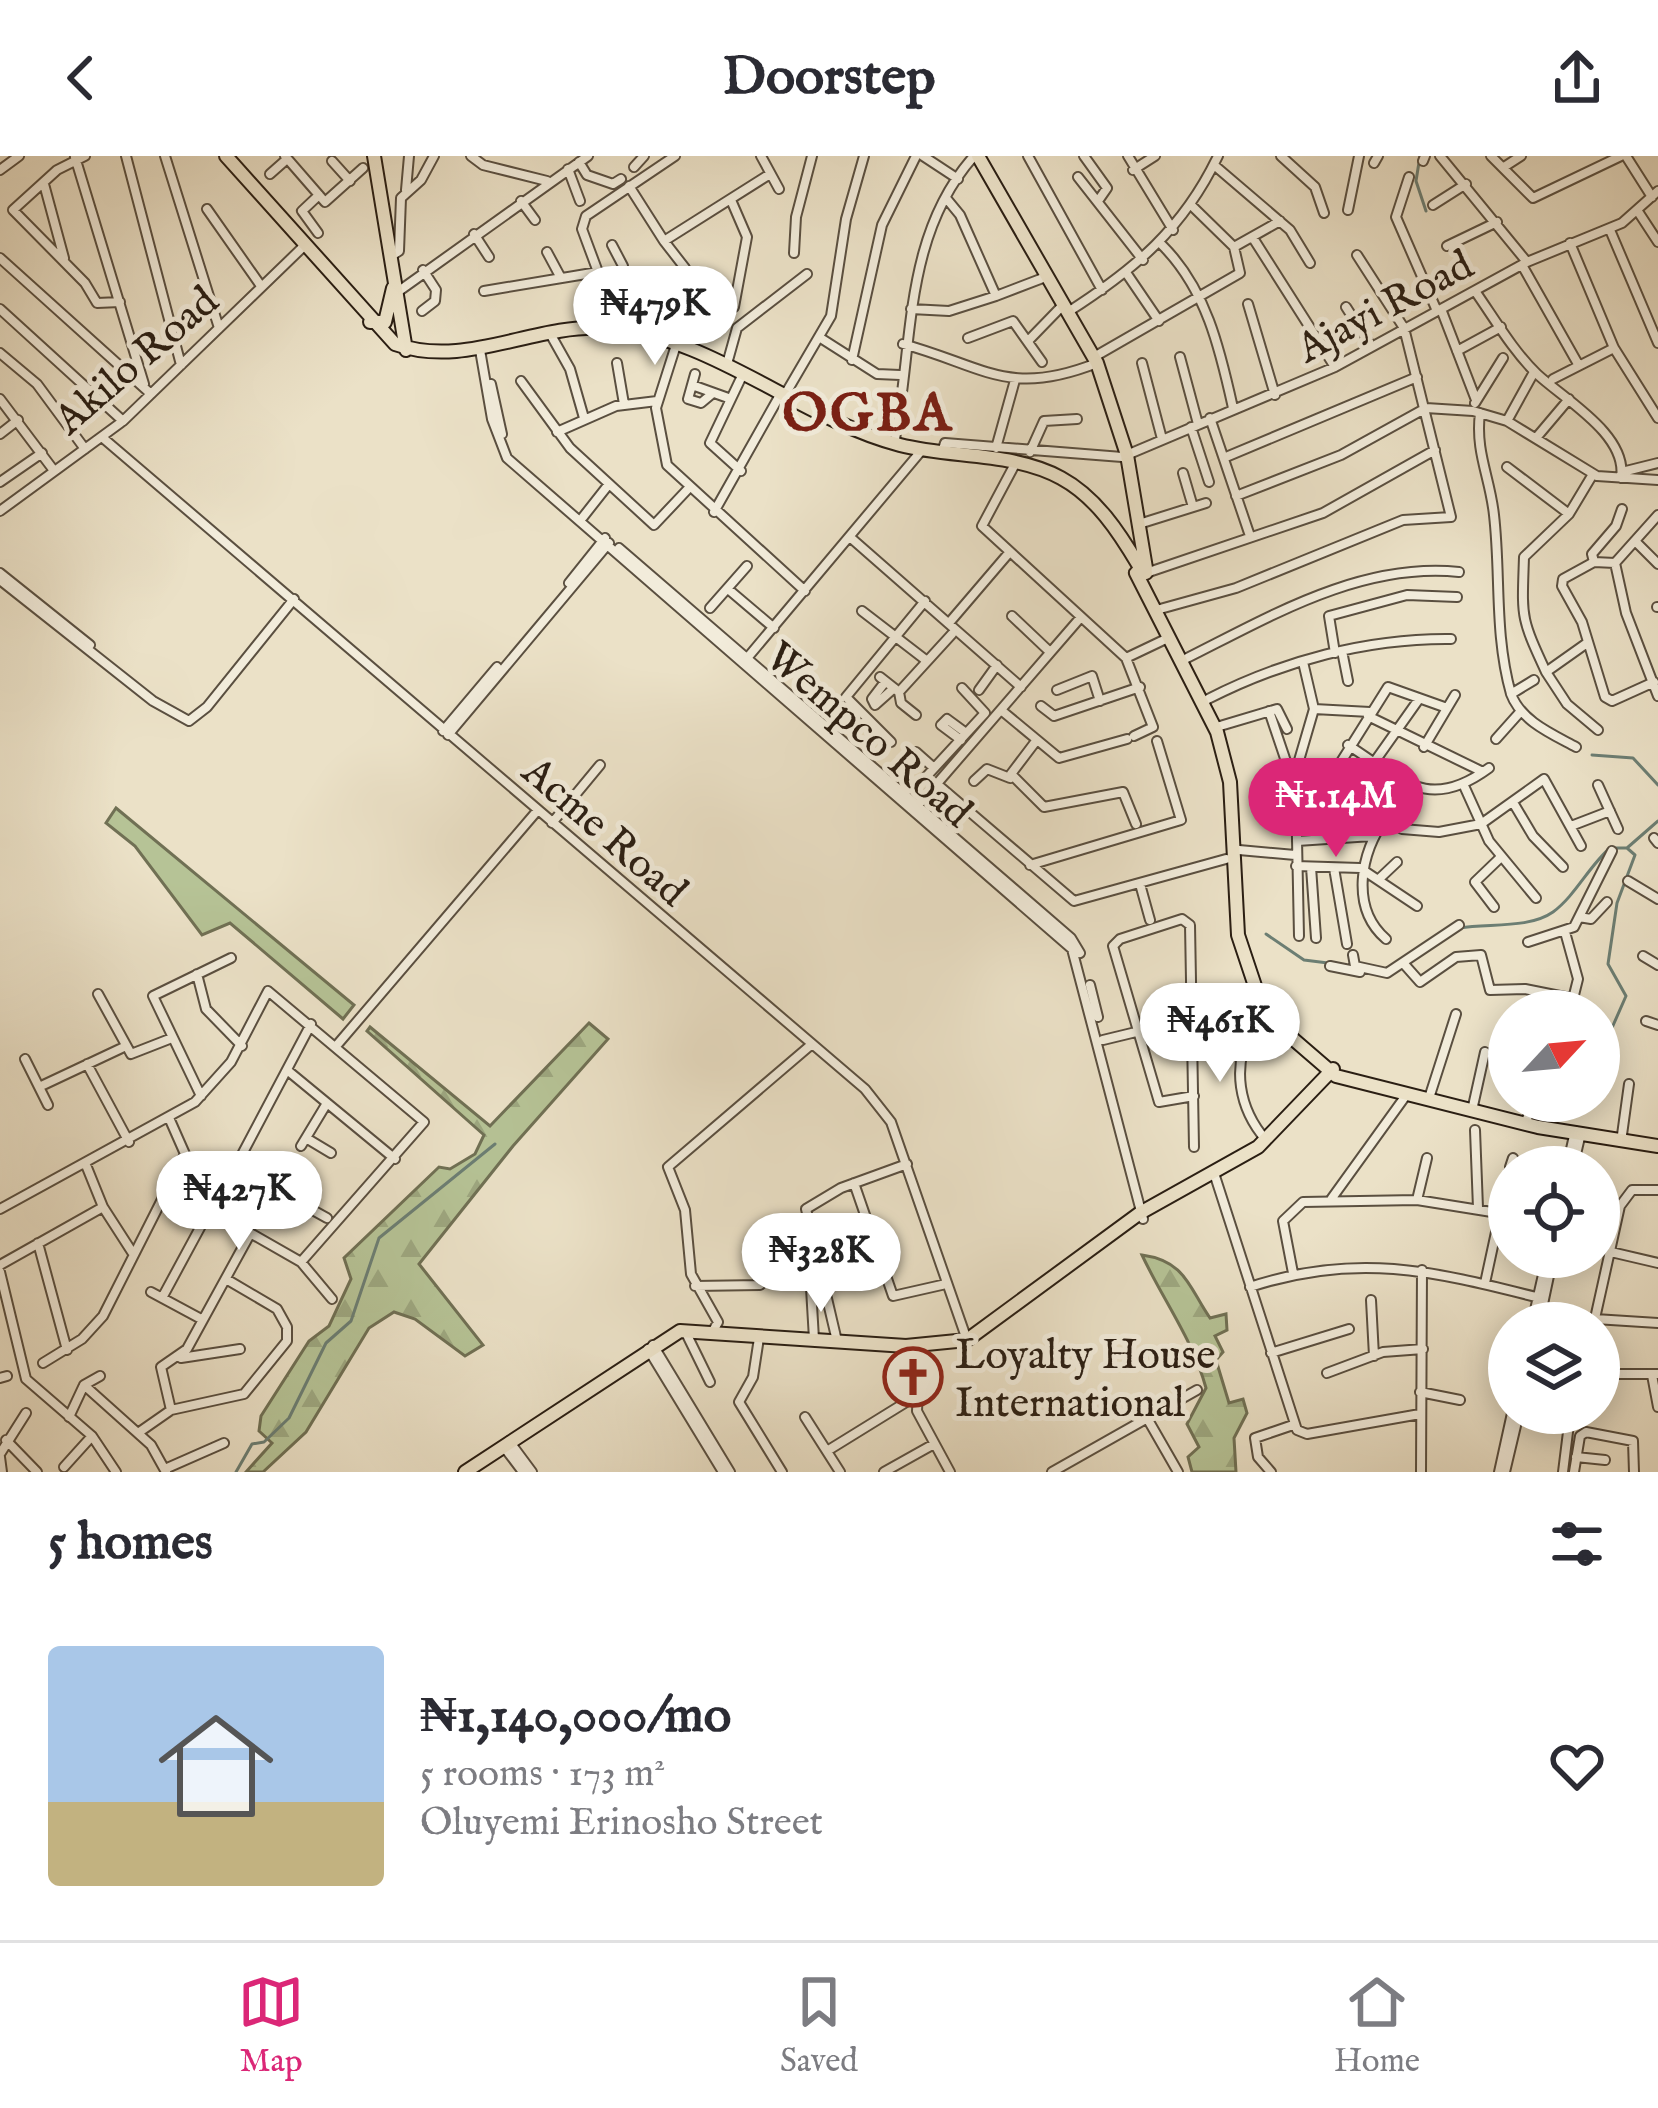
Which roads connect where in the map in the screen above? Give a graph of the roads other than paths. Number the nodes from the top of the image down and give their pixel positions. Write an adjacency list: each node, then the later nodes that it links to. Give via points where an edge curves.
1 (19, 156): 34 (street)
2 (125, 156): 141 (street)
3 (164, 156): 116 (street)
4 (226, 156): 75 (main road)
5 (409, 156): 47 (street)
6 (434, 156): 47 (street)
7 (644, 156): 31 (street)
8 (675, 156): 43 (street)
9 (761, 156): 37 (street)
10 (812, 156): 78 (street)
11 (864, 156): 120 (street, via 835,305)
12 (920, 156): 40 (street); 135 (street, via 882,225)
13 (1028, 156): 99 (street)
14 (1084, 156): 54 (street, via 1107,188)
15 (1129, 156): 35 (street)
16 (1155, 156): 35 (street)
17 (1281, 156): 59 (street, via 1315,187)
18 (1359, 156): 58 (street)
19 (1440, 156): 45 (street)
20 (1491, 156): 32 (street)
21 (1521, 156): 32 (street)
22 (1623, 156): 32 (street, via 1533,198); 48 (street)
23 (76, 158): 44 (street); 104 (street)
24 (286, 158): 36 (street); 49 (street)
25 (476, 158): 42 (street)
26 (583, 159): 33 (street); 43 (street, via 587,175)
27 (979, 159): 40 (street); 94 (main road); 111 (main road)
28 (332, 161): 41 (street)
29 (1216, 161): 55 (street); 62 (street)
30 (370, 162): 41 (street); 82 (main road)
31 (634, 167)
32 (1504, 167)
33 (568, 169): 42 (street); 53 (street)
34 (0, 170)
35 (1133, 170): 64 (street)
36 (270, 174)
37 (770, 174): 46 (street); 51 (street)
38 (1078, 177): 54 (street)
39 (1409, 177): 109 (street, via 1396,218)
40 (958, 179): 50 (street)
41 (350, 181): 49 (street, via 328,202)
42 (547, 181): 52 (street)
43 (625, 183): 69 (street); 89 (street, via 584,220)
44 (44, 184): 84 (street); 84 (street, via 14,214)
45 (1466, 184): 56 (street); 63 (street)
46 (779, 189)
47 (406, 192): 82 (street, via 399,251)
48 (1655, 194): 60 (street, Ajayi Road)
49 (319, 195): 66 (street, via 302,211)
50 (946, 198): 102 (street); 108 (street)
51 (731, 200): 69 (street); 96 (street, via 747,237 737,305)
52 (521, 201): 61 (street); 67 (street)
53 (580, 201)
54 (1098, 201): 83 (street)
55 (1191, 205): 64 (street); 76 (street)
56 (1433, 205)
57 (207, 209): 97 (street)
58 (1348, 210)
59 (1324, 213)
60 (1639, 213): 65 (street, Ajayi Road); 70 (street)
61 (535, 220)
62 (1280, 220): 68 (street); 85 (street)
63 (1497, 222): 74 (street); 86 (street)
64 (1173, 230): 72 (street)
65 (1610, 230): 71 (street, Ajayi Road); 124 (street)
66 (318, 233)
67 (474, 234): 80 (street); 88 (street)
68 (1253, 238): 76 (street); 143 (street)
69 (664, 241): 87 (street)
70 (1658, 242)
71 (1570, 243): 86 (street, Ajayi Road); 127 (street)
72 (1161, 244): 83 (street); 103 (street)
73 (612, 245): 95 (street)
74 (1447, 246)
75 (303, 247): 97 (street, Akilo Road); 114 (main road); 128 (main road)
76 (1234, 247): 103 (street, via 1240,274)
77 (547, 251): 93 (street)
78 (794, 254)
79 (1357, 255): 117 (street)
80 (489, 257)
81 (0, 258): 151 (street)
82 (390, 259): 92 (street); 98 (main road)
83 (1143, 260): 91 (street)
84 (65, 262): 104 (street, via 97,303)
85 (1310, 263)
86 (1524, 263): 101 (street, Ajayi Road); 140 (street)
87 (685, 268)
88 (423, 270): 92 (street); 110 (street, via 436,290)
89 (598, 272): 93 (street); 95 (street)
90 (807, 274): 142 (street, via 736,330)
91 (1127, 274): 99 (street); 113 (street)
92 (413, 276): 98 (street)
93 (561, 278): 100 (street)
94 (1043, 278): 102 (street); 111 (main road)
95 (622, 279): 96 (street)
96 (647, 284): 118 (street)
97 (261, 286): 116 (street, Akilo Road)
98 (395, 290): 112 (main road); 114 (main road, via 385,322); 128 (main road)
99 (1102, 290): 111 (street)
100 (484, 291)
101 (1475, 291): 109 (street, Ajayi Road); 115 (street)
102 (996, 296): 108 (street, via 949,311)
103 (1200, 301): 113 (street); 162 (street)
104 (120, 302): 151 (street)
105 (1248, 304): 154 (street)
106 (1346, 308): 125 (street)
107 (0, 309): 170 (street)
108 (911, 309): 123 (street)
109 (1439, 310): 117 (street, Ajayi Road); 130 (street)
110 (422, 311)
111 (1065, 311): 122 (street); 136 (main road)
112 (400, 312): 128 (main road); 129 (main road, via 416,341)
113 (1159, 321): 136 (street)
114 (370, 322): 128 (main road)
115 (1501, 327): 130 (street); 144 (street)
116 (218, 328): 141 (street, Akilo Road)
117 (1404, 328): 125 (street, Ajayi Road); 146 (street)
118 (634, 335): 119 (main road); 126 (main road); 131 (main road, via 574,329)
119 (553, 337): 131 (main road); 165 (street)
120 (819, 337): 135 (street); 155 (street)
121 (968, 338): 122 (street, via 1013,321)
122 (1029, 340): 137 (street)
123 (903, 344): 145 (street); 149 (street)
124 (1658, 344)
125 (1372, 346): 143 (street, Ajayi Road)
126 (676, 347): 142 (main road); 147 (main road); 159 (street)
127 (1614, 348): 140 (street); 168 (street)
128 (401, 349): 129 (main road); 131 (main road)
129 (440, 350): 131 (main road)
130 (1456, 351): 160 (street)
131 (482, 352): 209 (street, Wempco Road, via 510,453); 213 (street, Wempco Road, via 507,458)
132 (0, 353): 180 (street, via 37,384)
133 (1180, 357): 172 (street)
134 (1503, 358): 160 (street)
135 (852, 360): 145 (street, via 882,376)
136 (1094, 360): 149 (street, via 1061,375); 186 (main road)
137 (1042, 362)
138 (617, 363): 161 (street)
139 (1142, 363): 177 (street)
140 (1578, 364): 148 (street)
141 (181, 366): 153 (street, Akilo Road)
142 (727, 366): 155 (main road)
143 (1335, 367): 154 (street, Ajayi Road)
144 (1534, 372): 158 (street); 171 (street)
145 (900, 375): 178 (street)
146 (1417, 377): 163 (street); 187 (street)
147 (741, 378): 155 (main road); 157 (street)
148 (1553, 379)
149 (1015, 380): 179 (street)
150 (521, 381): 173 (street)
151 (144, 384): 153 (street)
152 (713, 393): 152 (street, via 697,404 686,395 693,380); 157 (street)
153 (151, 394): 170 (street, Akilo Road)
154 (1275, 395): 162 (street, Ajayi Road)
155 (782, 396): 178 (main road); 192 (street)
156 (0, 399): 169 (street)
157 (731, 399): 192 (street, via 710,443)
158 (1569, 399): 176 (street); 195 (street, via 1619,452)
159 (657, 400): 161 (street); 200 (street, via 663,456)
160 (1476, 400): 164 (street)
161 (624, 404): 165 (street)
162 (1233, 408): 167 (street, Ajayi Road)
163 (1426, 408): 164 (street); 181 (street); 201 (street, via 1342,455)
164 (1476, 412): 171 (street); 259 (street, via 1496,531 1496,627)
165 (584, 418): 173 (street)
166 (1077, 418): 183 (street, via 1044,421)
167 (1210, 418): 172 (street, Ajayi Road); 187 (street)
168 (1658, 418)
169 (18, 419): 174 (street); 184 (street)
170 (123, 421): 175 (street, Akilo Road)
171 (1507, 421): 176 (street)
172 (1194, 425): 177 (street, Ajayi Road); 198 (street)
173 (557, 432): 199 (street)
174 (0, 434)
175 (103, 438): 180 (street, Akilo Road); 226 (street, Acme Road)
176 (1536, 438): 194 (street)
177 (1162, 439): 186 (street, Ajayi Road)
178 (894, 446): 182 (main road)
179 (996, 448): 183 (street); 185 (street, via 945,443)
180 (85, 449): 191 (street, Akilo Road)
181 (1435, 450): 211 (street, via 1342,505); 229 (street, via 1450,517 1395,523 1340,550)
182 (922, 451): 185 (main road); 189 (main road); 212 (street)
183 (1030, 452): 186 (street)
184 (42, 453): 191 (street); 197 (street)
185 (942, 453): 189 (main road)
186 (1125, 456): 210 (main road)
187 (1226, 458): 201 (street)
188 (1658, 463): 195 (street)
189 (1014, 466): 215 (street, via 982,526); 220 (main road, via 1056,475 1079,490)
190 (1507, 467): 207 (street)
191 (52, 468): 205 (street, Akilo Road)
192 (741, 470): 206 (street)
193 (1183, 473): 203 (street)
194 (1594, 474): 195 (street); 207 (street)
195 (1621, 475): 196 (street)
196 (1658, 480)
197 (0, 482)
198 (1209, 482)
199 (609, 484): 200 (street, via 656,526); 209 (street)
200 (687, 490): 206 (street)
201 (1236, 496): 211 (street)
202 (1206, 503): 203 (street)
203 (1193, 507): 210 (street)
204 (1622, 509): 216 (street)
205 (0, 511)
206 (714, 512): 224 (street)
207 (1569, 514): 250 (street, via 1524,557 1520,616)
208 (1658, 515): 214 (street)
209 (583, 517): 213 (street, Wempco Road)
210 (1141, 524): 220 (main road)
211 (1250, 536): 220 (street)
212 (851, 538): 224 (street); 227 (street)
213 (607, 541): 246 (street, Wempco Road); 276 (street)
214 (1636, 542): 217 (street); 218 (street)
215 (1008, 554): 232 (street); 233 (street)
216 (1594, 562): 217 (street); 239 (street, via 1561,582)
217 (1615, 562): 245 (street)
218 (1658, 564)
219 (748, 566): 223 (street)
220 (1143, 570): 229 (main road); 237 (main road)
221 (1459, 572): 244 (street, via 1398,572 1322,593)
222 (0, 577): 226 (street, via 183,720 200,714)
223 (728, 589): 228 (street); 234 (street)
224 (805, 592): 234 (street)
225 (1457, 597): 241 (street, via 1407,595 1329,616)
226 (293, 598): 276 (street, Acme Road)
227 (925, 601): 233 (street); 236 (street)
228 (710, 608)
229 (1160, 609): 244 (main road)
230 (862, 611): 236 (street)
231 (1012, 616): 240 (street)
232 (1081, 617): 240 (street); 243 (street)
233 (950, 623): 249 (street)
234 (773, 628): 246 (street)
235 (952, 634): 247 (street)
236 (896, 635): 247 (street); 282 (street, via 846,698)
237 (1170, 637): 243 (street); 293 (main road)
238 (1451, 639): 241 (street)
239 (1587, 643): 250 (street); 253 (street, via 1609,700)
240 (1050, 652): 254 (street)
241 (1339, 652): 248 (street); 252 (street)
242 (1658, 655): 245 (street)
243 (1126, 658): 255 (street)
244 (1187, 658): 262 (main road)
245 (1644, 660): 253 (street)
246 (744, 661): 301 (street, Wempco Road)
247 (927, 661): 272 (street, via 889,685)
248 (1303, 662): 262 (street); 267 (street)
249 (997, 665): 254 (street); 257 (street)
250 (1546, 672): 275 (street)
251 (1534, 680): 259 (street)
252 (1348, 681)
253 (1654, 682): 261 (street)
254 (1022, 687): 268 (street)
255 (1140, 687): 264 (street); 280 (street, via 1153,727 1065,759)
256 (962, 688): 278 (street, via 985,710)
257 (979, 689)
258 (1058, 689): 264 (street, via 1092,676)
259 (1511, 694): 270 (street)
260 (1455, 695): 266 (street)
261 (1658, 696)
262 (1208, 699): 273 (main road)
263 (1419, 699): 266 (street); 271 (street, via 1394,687); 277 (street)
264 (1100, 701): 265 (street, via 1054,716)
265 (1041, 706)
266 (1447, 708): 284 (street)
267 (1314, 709): 271 (street); 296 (street)
268 (1001, 710): 278 (street); 280 (street)
269 (1269, 711): 273 (street); 274 (street, via 1278,711); 296 (street)
270 (1521, 711): 279 (street); 285 (street)
271 (1369, 714): 277 (street); 283 (street)
272 (916, 715)
273 (1220, 726): 293 (main road)
274 (1287, 729)
275 (1598, 730)
276 (445, 733): 302 (street, Acme Road)
277 (1395, 733): 284 (street); 288 (street)
278 (965, 739): 289 (street); 294 (street)
279 (1496, 739)
280 (1036, 741): 291 (street)
281 (1157, 741): 319 (street, via 1181,820)
282 (890, 742)
283 (1348, 746): 288 (street); 298 (street)
284 (1424, 747): 297 (street, via 1486,770)
285 (1576, 747)
286 (916, 752): 289 (street)
287 (600, 765): 305 (street)
288 (1376, 765): 297 (street, via 1431,790); 299 (street)
289 (934, 768): 290 (street)
290 (925, 778)
291 (1012, 779): 292 (street, via 987,769); 306 (street, via 1049,809 1123,792)
292 (974, 781)
293 (1232, 781): 313 (main road); 368 (main road, via 1236,917 1249,973 1277,1022)
294 (937, 784): 301 (street); 319 (street)
295 (1598, 785): 303 (street)
296 (1294, 787): 298 (street); 311 (street)
297 (1465, 788): 307 (street)
298 (1324, 789): 299 (street)
299 (1351, 795): 304 (street)
300 (1514, 804): 307 (street); 308 (street, via 1541,779); 323 (street)
301 (916, 808): 351 (street, Wempco Road, via 1072,949)
302 (538, 812): 305 (street, Acme Road); 363 (street)
303 (1610, 812): 308 (street); 309 (street)
304 (1386, 818): 307 (street, via 1423,832); 310 (street)
305 (552, 823): 360 (street, Acme Road)
306 (1136, 824)
307 (1481, 824): 315 (street)
308 (1571, 826): 312 (street)
309 (1618, 829)
310 (1372, 836): 311 (street); 322 (street)
311 (1297, 841): 317 (street)
312 (1581, 846)
313 (1239, 850): 317 (street); 368 (main road, via 1241,917 1257,979 1280,1019)
314 (1612, 851): 332 (street)
315 (1501, 857): 327 (street); 331 (street, via 1474,882)
316 (1226, 859): 326 (street)
317 (1296, 861): 320 (street); 336 (street)
318 (1397, 862): 324 (street)
319 (1030, 865): 326 (street, via 1074,901)
320 (1311, 867): 321 (street); 337 (street)
321 (1334, 868): 322 (street); 340 (street)
322 (1360, 868): 324 (street); 338 (street, via 1372,925)
323 (1563, 868)
324 (1379, 878): 330 (street)
325 (1628, 881): 328 (street)
326 (1140, 884): 333 (street)
327 (1536, 898)
328 (1658, 899)
329 (1607, 902): 332 (street, via 1591,919)
330 (1418, 906)
331 (1494, 907)
332 (1579, 917): 335 (street)
333 (1150, 920)
334 (1459, 925): 346 (street)
335 (1565, 932): 339 (street); 349 (street)
336 (1299, 936)
337 (1316, 938)
338 (1386, 939)
339 (1528, 942)
340 (1347, 944)
341 (1353, 955): 346 (street, via 1366,970)
342 (1643, 956): 344 (street)
343 (231, 958): 347 (street)
344 (1658, 965)
345 (1330, 966): 346 (street, via 1388,976)
346 (1406, 966): 348 (street, via 1420,982 1456,957 1481,955 1490,989)
347 (197, 974): 358 (street, via 154,996); 361 (street, via 208,1012)
348 (1530, 990)
349 (1576, 990)
350 (98, 994): 362 (street)
351 (1091, 998): 359 (street, Wempco Road); 407 (street, Wempco Road)
352 (1456, 1014): 373 (street)
353 (1646, 1021): 355 (street)
354 (311, 1024): 361 (street, via 268,991); 363 (street); 367 (street)
355 (1658, 1025)
356 (1252, 1028): 386 (street, via 1242,1109)
357 (1136, 1032): 359 (street); 375 (street, via 1159,1102); 375 (street, via 1113,946 1185,920)
358 (172, 1038): 362 (street, via 136,1055); 374 (street)
359 (1103, 1040): 407 (street, Wempco Road)
360 (812, 1044): 394 (street, Acme Road, via 879,1104); 424 (street, via 668,1167 685,1210)
361 (242, 1046): 374 (street)
362 (124, 1047): 366 (street)
363 (338, 1047): 393 (street, via 423,1117 422,1130)
364 (1485, 1052): 379 (street)
365 (25, 1059): 371 (street)
366 (87, 1064): 371 (street); 387 (street)
367 (287, 1070): 377 (street); 409 (street, via 239,1166)
368 (1334, 1072): 369 (main road); 373 (main road); 376 (main road); 386 (main road)
369 (1353, 1081): 372 (main road); 376 (main road, via 1337,1081)
370 (1629, 1084): 385 (street)
371 (39, 1087): 378 (street)
372 (1407, 1094): 384 (main road); 400 (street)
373 (1430, 1095): 379 (main road)
374 (201, 1096): 381 (street)
375 (1194, 1096): 390 (street)
376 (1313, 1098): 396 (main road, via 1261,1151)
377 (327, 1103): 391 (street, via 304,1142); 393 (street)
378 (48, 1105)
379 (1473, 1106): 380 (main road)
380 (1488, 1110)
381 (170, 1120): 387 (street); 398 (street, via 185,1150)
382 (1539, 1122): 384 (main road)
383 (1475, 1130): 403 (street)
384 (1578, 1132): 385 (main road); 389 (street)
385 (1622, 1139): 388 (main road)
386 (1266, 1140): 396 (main road)
387 (129, 1142): 395 (street)
388 (1658, 1144)
389 (1575, 1146)
390 (1194, 1147)
391 (331, 1153)
392 (1427, 1158): 401 (street)
393 (395, 1159): 414 (street)
394 (907, 1164): 397 (street); 423 (street, Acme Road)
395 (86, 1166): 402 (street); 404 (street)
396 (1215, 1175): 407 (main road); 425 (street)
397 (854, 1183): 423 (street, via 893,1295); 441 (street, via 806,1209)
398 (166, 1185): 406 (street); 412 (street)
399 (1658, 1190): 408 (street, via 1625,1197)
400 (1332, 1198): 401 (street); 419 (street, via 1286,1214)
401 (1417, 1200): 403 (street)
402 (103, 1207): 411 (street); 412 (street)
403 (1478, 1208): 405 (street)
404 (0, 1209)
405 (1488, 1210)
406 (209, 1211): 410 (street); 427 (street)
407 (1144, 1211): 442 (main road)
408 (1620, 1217)
409 (327, 1218)
410 (250, 1234): 414 (street); 421 (street)
411 (38, 1243): 417 (street); 447 (street)
412 (132, 1252): 447 (street, via 103,1316)
413 (1620, 1254): 415 (street)
414 (301, 1262): 429 (street)
415 (1658, 1263)
416 (1488, 1267): 422 (street)
417 (0, 1268): 432 (street)
418 (1422, 1270): 419 (street, via 1348,1265); 422 (street); 446 (street)
419 (1293, 1273): 425 (street)
420 (1545, 1278): 428 (street)
421 (226, 1279): 433 (street); 463 (street, via 277,1309 287,1341 244,1394)
422 (1485, 1283): 428 (street)
423 (946, 1284): 442 (street, Acme Road)
424 (694, 1286): 437 (street, via 717,1320); 440 (street, via 760,1285 800,1251 812,1288)
425 (1250, 1287): 448 (street)
426 (151, 1292): 427 (street)
427 (162, 1298): 433 (street)
428 (1541, 1298): 431 (street)
429 (332, 1299)
430 (1371, 1300): 450 (street)
431 (1540, 1302)
432 (5, 1309): 466 (street, via 26,1379)
433 (203, 1320): 449 (street)
434 (1620, 1321): 435 (street)
435 (1658, 1322)
436 (1349, 1329): 448 (street)
437 (713, 1331): 440 (main road); 443 (main road, via 680,1331)
438 (687, 1335): 439 (main road); 443 (main road); 456 (street)
439 (760, 1338): 444 (main road); 490 (street, via 754,1377 739,1402)
440 (814, 1339): 441 (main road)
441 (837, 1341): 444 (main road)
442 (963, 1343): 444 (main road)
443 (651, 1348): 477 (main road); 489 (street)
444 (920, 1348): 460 (street)
445 (240, 1349): 449 (street)
446 (1423, 1349): 450 (street); 459 (street)
447 (67, 1350): 451 (street)
448 (1271, 1353): 469 (street)
449 (180, 1358): 463 (street, via 160,1372)
450 (1374, 1358): 452 (street)
451 (43, 1363)
452 (1328, 1373)
453 (1620, 1374): 454 (street)
454 (1655, 1374): 462 (street)
455 (100, 1376): 457 (street)
456 (710, 1382)
457 (84, 1384): 466 (street); 470 (street)
458 (1197, 1390): 468 (street)
459 (1420, 1392): 461 (street); 465 (street)
460 (916, 1396): 476 (street); 478 (street)
461 (1460, 1400)
462 (1658, 1407)
463 (171, 1410): 470 (street)
464 (26, 1413): 474 (street)
465 (1420, 1414): 469 (street, via 1306,1434); 497 (street)
466 (69, 1417): 473 (street)
467 (805, 1417): 478 (street)
468 (1147, 1418): 494 (street); 495 (street)
469 (1293, 1425): 496 (street, via 1255,1438)
470 (138, 1433): 484 (street)
471 (1510, 1434): 498 (street)
472 (1568, 1434): 499 (street)
473 (92, 1436): 482 (street); 487 (street)
474 (3, 1441): 479 (street); 486 (street)
475 (224, 1443): 484 (street)
476 (934, 1444): 492 (street); 493 (street)
477 (507, 1445): 483 (street); 488 (main road)
478 (827, 1450): 491 (street)
479 (0, 1456): 485 (street)
480 (1576, 1456): 481 (street); 500 (street); 501 (street, via 1586,1432 1629,1439 1637,1449)
481 (1605, 1460)
482 (64, 1467)
483 (525, 1469)
484 (166, 1471)
485 (2, 1472)
486 (37, 1472)
487 (116, 1472)
488 (468, 1472)
489 (727, 1472)
490 (782, 1472)
491 (840, 1472)
492 (884, 1472)
493 (950, 1472)
494 (1052, 1472)
495 (1178, 1472)
496 (1271, 1472)
497 (1421, 1472)
498 (1502, 1472)
499 (1563, 1472)
500 (1574, 1472)
501 (1634, 1472)

